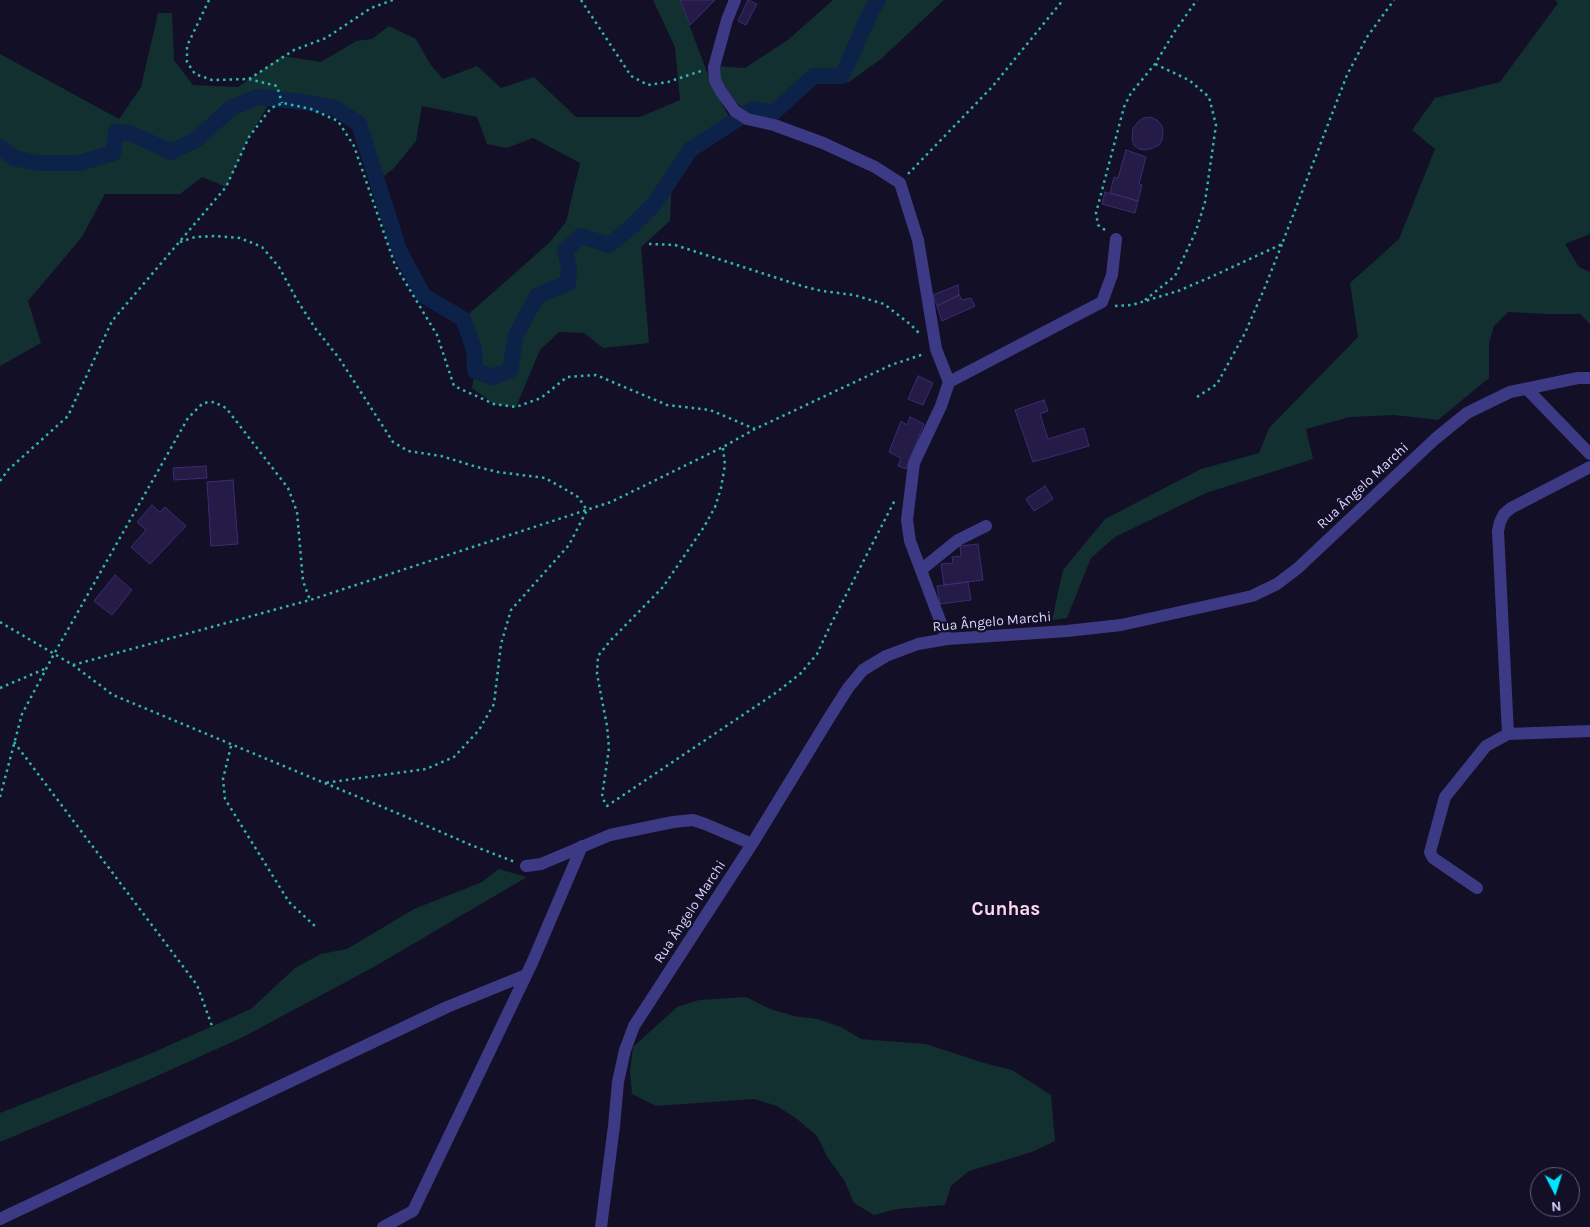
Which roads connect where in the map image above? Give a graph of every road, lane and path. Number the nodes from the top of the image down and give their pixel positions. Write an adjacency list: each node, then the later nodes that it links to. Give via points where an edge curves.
1 (209, 0): 10 (path, via 186,46 186,62 195,74 212,80)
2 (394, 0): 10 (path, via 371,8 326,38 294,50)
3 (581, 0): 9 (path, via 631,76 648,85)
4 (735, 0): 9 (street)
5 (1063, 0): 12 (path, via 992,87)
6 (1197, 0): 8 (path)
7 (1394, 0): 16 (path, via 1347,75)
8 (1155, 64): 13 (path, via 1131,92 1124,107 1096,213 1098,225); 17 (path, via 1189,80 1209,97 1216,125 1205,202 1192,239 1175,276)
9 (714, 67): 12 (street, via 715,80 736,111 744,117 823,142)
10 (249, 79): 11 (path, via 277,86)
11 (282, 101): 14 (path, via 271,108 249,137 226,187); 24 (path, via 338,121 354,146 395,265 436,336 454,386 494,404 516,407 541,398 568,377 596,375 667,405 710,410)
12 (900, 183): 19 (street, via 918,240)
13 (1116, 239): 18 (street, via 1112,275)
14 (179, 243): 28 (path, via 112,321 68,416); 30 (path, via 195,237 216,236 240,238 262,247 279,267 296,300 339,358 393,442 408,452 440,456 477,468 544,478 578,497)
15 (649, 244): 19 (path, via 675,245 802,286 884,304)
16 (1282, 244): 17 (path, via 1178,291); 23 (path, via 1245,333 1217,384)
17 (1144, 301): 18 (path, via 1117,306)
18 (1102, 302): 21 (street)
19 (936, 349): 21 (street); 24 (path, via 891,365)
20 (1590, 378): 22 (street, Rua Ângelo Marchi)
21 (949, 382): 32 (street, via 914,463 907,520 910,541)
22 (1527, 388): 26 (street); 35 (street, Rua Ângelo Marchi, via 1510,392 1467,413 1298,568 1278,584 1252,596 1121,625)
23 (1197, 397)
24 (756, 429): 25 (path)
25 (723, 447): 29 (path, via 721,488 704,527 664,587 598,656 596,674 609,748 602,797 607,806 801,673 817,654); 30 (path, via 642,488)
26 (1590, 454)
27 (1590, 467): 41 (street, via 1511,508 1500,522)
28 (0, 481)
29 (896, 497)
30 (587, 510): 33 (path); 44 (path, via 569,545 511,610 501,644 494,704 479,730 454,757 426,769)
31 (986, 526): 32 (street, via 958,540)
32 (922, 569): 35 (street)
33 (310, 600): 36 (path, via 303,581 297,512 288,488 226,408 214,402 203,403 188,418); 37 (path)
34 (0, 622): 36 (path)
35 (947, 639): 46 (street, Rua Ângelo Marchi, via 910,647 863,670 828,718)
36 (54, 654): 37 (path); 38 (path)
37 (74, 666): 43 (path, via 113,696)
38 (47, 668): 39 (path); 42 (path, via 22,714)
39 (0, 688)
40 (1590, 731): 41 (street)
41 (1508, 734): 49 (street, via 1486,746 1445,797 1430,852 1433,858)
42 (14, 742): 45 (path); 52 (path, via 197,984)
43 (232, 745): 44 (path); 50 (path, via 223,779 225,799 289,902)
44 (324, 783): 48 (path)
45 (0, 797)
46 (752, 844): 47 (street, via 693,820 610,835); 55 (street, Rua Ângelo Marchi, via 634,1026 618,1082)
47 (582, 846): 48 (street, via 541,864); 51 (street)
48 (526, 866)
49 (1477, 888)
50 (317, 928)
51 (526, 975): 53 (street, via 447,1007); 54 (street, via 412,1212)
52 (212, 1026)
53 (0, 1219)
54 (382, 1227)
55 (601, 1227)

